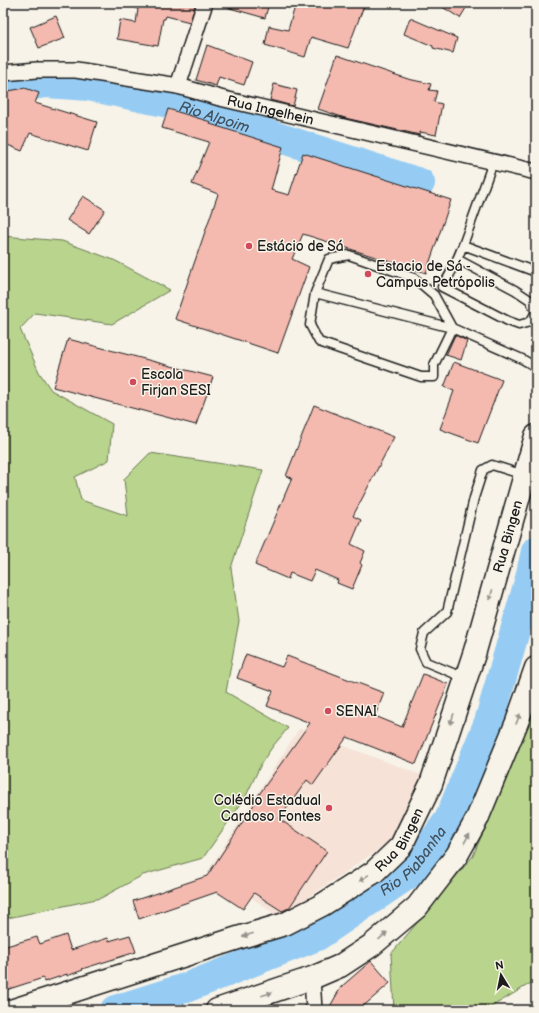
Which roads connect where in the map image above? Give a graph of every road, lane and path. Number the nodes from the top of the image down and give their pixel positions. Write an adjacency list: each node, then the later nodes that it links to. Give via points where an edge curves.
1 (205, 3): 3 (street)
2 (3, 73): 3 (street, Rua Ingelhein, via 76,70)
3 (178, 86): 4 (street, Rua Ingelhein)
4 (493, 162): 5 (street, Rua Ingelhein); 6 (lane)
5 (536, 172)
6 (463, 245): 7 (lane); 8 (lane)
7 (457, 259): 9 (lane, via 452,274); 9 (lane, via 530,300 536,312 530,322 519,325)
8 (536, 272)
9 (442, 286): 11 (lane)
10 (315, 293): 11 (lane, via 330,258 348,255 414,278); 12 (lane); 12 (lane, via 310,325 319,342 421,377 434,377 434,366)
11 (434, 296): 12 (lane)
12 (452, 328): 13 (lane, via 522,358)
13 (536, 367)
14 (536, 436): 15 (main road, Rua Bingen)
15 (525, 476): 17 (main road, Rua Bingen, one-way to 17); 17 (lane, via 492,465 483,470 447,612 424,633 420,649 426,662)
16 (536, 668): 18 (main road, one-way to 16, via 340,966 372,945 417,907 457,855 477,819)
17 (466, 678): 19 (main road, Rua Bingen, one-way to 19, via 431,784 420,808 401,846 374,872 322,905 285,924)
18 (312, 978): 20 (main road, one-way to 18); 21 (street)
19 (14, 1010)
20 (217, 1010)
21 (314, 1010)

